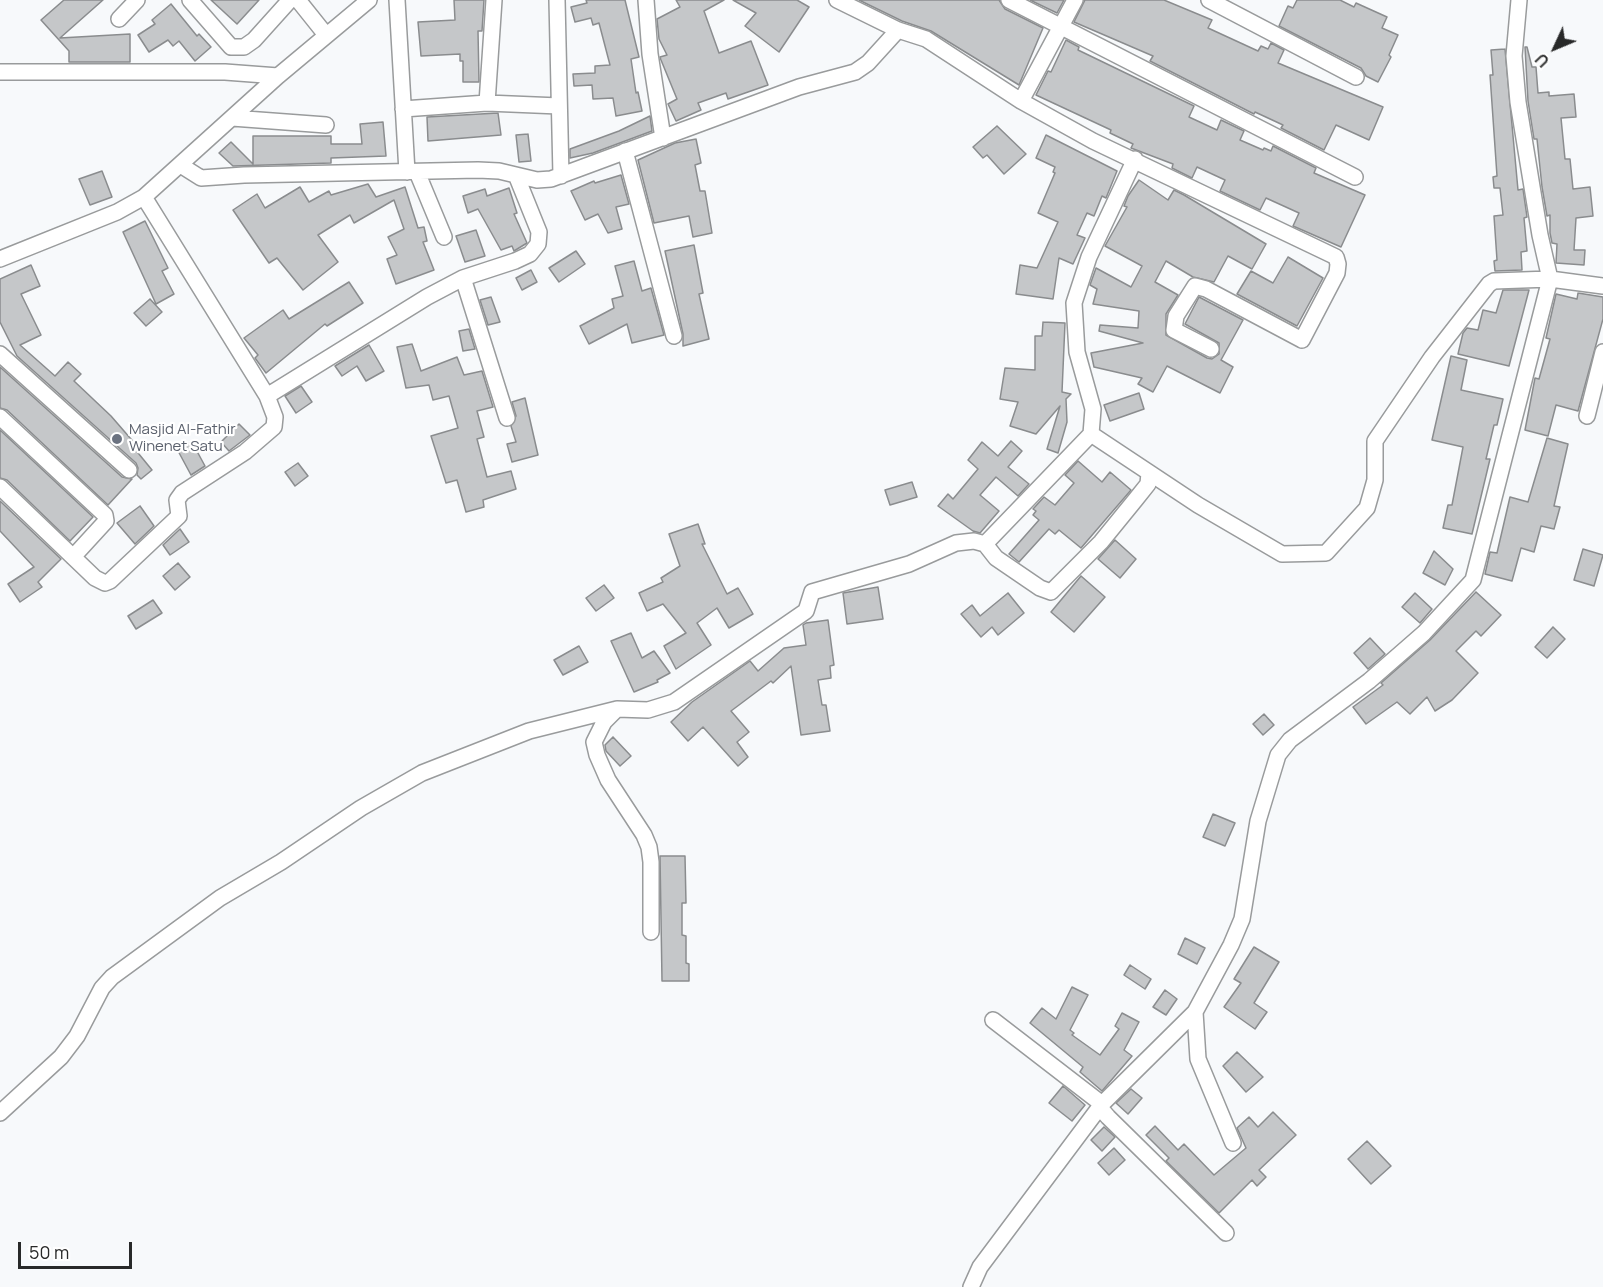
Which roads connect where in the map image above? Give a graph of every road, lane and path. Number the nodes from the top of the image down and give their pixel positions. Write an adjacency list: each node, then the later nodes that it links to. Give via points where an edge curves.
1 (137, 0): 15 (street)
2 (190, 0): 3 (street, via 231,47 244,47)
3 (290, 0)
4 (298, 0): 18 (street)
5 (369, 0): 18 (street)
6 (397, 0): 25 (street)
7 (494, 0): 23 (street)
8 (557, 0): 24 (street)
9 (646, 0): 28 (street)
10 (837, 0): 17 (street)
11 (1009, 0): 16 (street)
12 (1075, 0): 16 (street)
13 (1209, 0): 21 (street)
14 (1519, 0): 40 (street, via 1514,56 1518,102)
15 (119, 19)
16 (1060, 28): 22 (street); 35 (street)
17 (898, 30): 22 (street, via 927,39); 28 (street, via 855,72 799,87)
18 (326, 35): 20 (street)
19 (0, 72): 20 (street, via 225,72)
20 (278, 76): 26 (street)
21 (1356, 77)
22 (1020, 101): 30 (street)
23 (487, 103): 24 (street); 25 (street)
24 (559, 106): 34 (street)
25 (403, 109): 32 (street)
26 (232, 118): 27 (street); 31 (street)
27 (326, 125)
28 (663, 138): 29 (street)
29 (625, 151): 34 (street); 42 (street)
30 (1135, 159): 43 (street, via 1336,256 1337,273 1302,339 1195,286 1176,316 1174,330); 50 (street, via 1085,267 1074,303 1077,352 1093,409)
31 (182, 166): 32 (street, via 201,178); 36 (street)
32 (412, 172): 33 (street, via 478,170); 37 (street)
33 (516, 175): 34 (street, via 537,180); 39 (street, via 539,231 538,243 530,254 515,261)
34 (561, 176)
35 (1355, 177)
36 (144, 197): 38 (street, via 117,212); 46 (street)
37 (444, 237)
38 (0, 259)
39 (463, 278): 46 (street); 49 (street)
40 (1550, 279): 41 (street); 52 (street, via 1494,281 1480,293 1375,441 1375,480 1367,508 1326,553 1282,554); 58 (street, via 1473,580 1424,633 1369,681 1290,740 1278,755 1258,821 1242,919)
41 (1603, 286)
42 (674, 336)
43 (1211, 350)
44 (1603, 352): 47 (street)
45 (0, 354): 51 (street)
46 (267, 396): 55 (street, via 275,417 274,427 245,452 182,493 177,500 179,516 110,581 95,578)
47 (1587, 416)
48 (0, 417): 55 (street, via 105,515 106,522)
49 (507, 418)
50 (1091, 434): 52 (street); 54 (street)
51 (129, 470)
52 (1149, 473): 54 (street, via 1148,484 1140,495 1101,542 1051,592 1009,568)
53 (0, 486): 55 (street)
54 (985, 544): 56 (street, via 956,543 909,564 812,592 806,611 674,702 648,710)
55 (73, 557)
56 (617, 709): 57 (street, via 604,722 594,742 605,774 648,847); 61 (street, via 530,731 422,773 220,898 112,977 61,1058)
57 (651, 932)
58 (1195, 1012): 60 (street); 62 (street, via 1198,1059)
59 (993, 1020): 60 (street)
60 (1102, 1104): 63 (street, via 1102,1110); 64 (street, via 980,1267)
61 (0, 1113)
62 (1233, 1143)
63 (1226, 1233)
64 (971, 1287)

